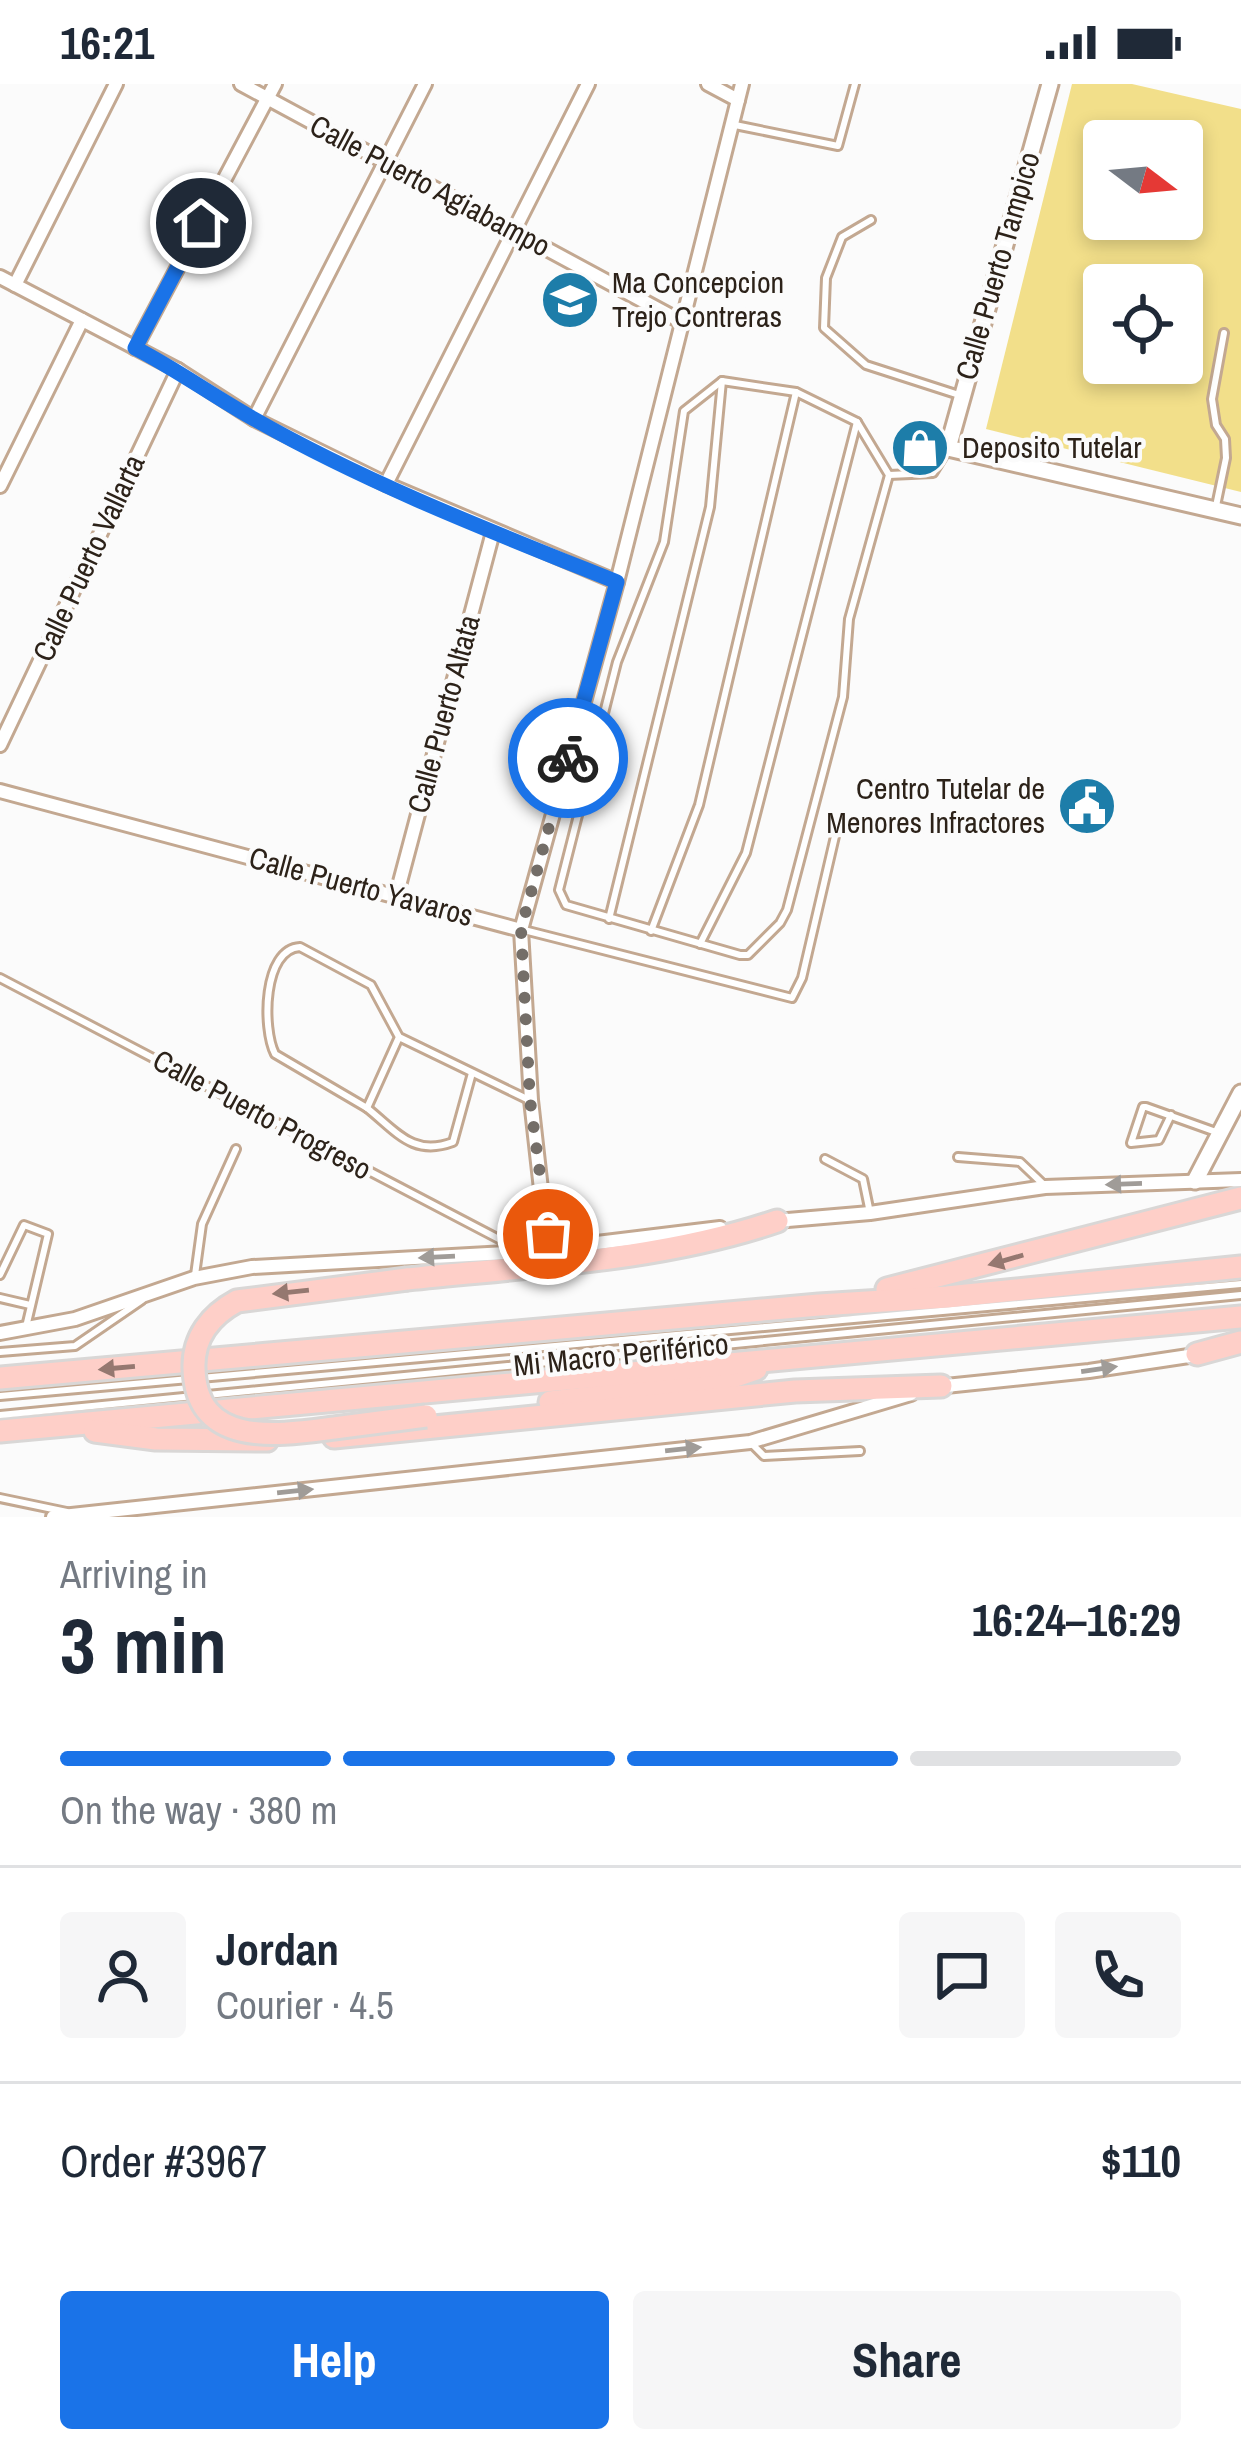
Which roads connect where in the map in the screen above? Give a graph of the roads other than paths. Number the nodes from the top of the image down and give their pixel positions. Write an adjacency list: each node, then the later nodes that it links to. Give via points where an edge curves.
1 (116, 84): 17 (street)
2 (241, 84): 10 (street, Calle Puerto Agiabampo)
3 (275, 84): 10 (street)
4 (425, 84): 13 (street)
5 (588, 84): 15 (street)
6 (708, 84): 11 (street)
7 (742, 84): 11 (street)
8 (854, 84): 12 (lane, via 838,146)
9 (1049, 84): 25 (street, Calle Puerto Tampico)
10 (267, 98): 13 (street, Calle Puerto Agiabampo); 21 (street)
11 (738, 100): 12 (street)
12 (731, 124): 19 (street)
13 (386, 162): 15 (street, Calle Puerto Agiabampo); 26 (street)
14 (871, 220): 25 (lane, via 842,237 826,278 824,328 866,365)
15 (515, 231): 19 (street, Calle Puerto Agiabampo); 30 (street)
16 (0, 277): 17 (street)
17 (15, 285): 18 (street)
18 (82, 320): 21 (street); 31 (street)
19 (682, 322): 35 (street)
20 (1224, 333): 32 (lane, via 1212,399 1226,458)
21 (135, 348): 22 (street)
22 (178, 370): 26 (street); 36 (street, Calle Puerto Vallarta)
23 (722, 381): 24 (lane); 40 (lane, via 710,507); 40 (lane, via 684,411 664,542 617,662 560,890 566,905)
24 (796, 392): 27 (lane); 42 (lane, via 699,805)
25 (962, 396): 28 (street, Calle Puerto Tampico)
26 (254, 419): 30 (street)
27 (857, 422): 29 (lane); 43 (lane, via 746,854)
28 (948, 448): 29 (lane, via 933,473); 32 (street)
29 (889, 475): 43 (lane, via 849,619 842,697 787,910 748,955)
30 (386, 484): 34 (street)
31 (0, 486)
32 (1216, 510): 33 (street)
33 (1241, 516)
34 (493, 532): 35 (street); 39 (street, Calle Puerto Altata)
35 (617, 582): 41 (street)
36 (0, 745)
37 (0, 791): 39 (street, Calle Puerto Yavaros)
38 (836, 832): 41 (lane, Calle Puerto Yavaros, via 792,998)
39 (396, 897): 41 (street, Calle Puerto Yavaros)
40 (609, 920): 42 (lane)
41 (521, 929): 48 (street)
42 (651, 931): 43 (lane)
43 (700, 944)
44 (0, 978): 62 (lane, Calle Puerto Progreso)
45 (399, 1037): 46 (lane); 49 (lane); 49 (lane, via 371,986 300,947 278,957 265,1022 275,1054)
46 (472, 1072): 48 (lane); 49 (lane, via 454,1142 432,1150 413,1145)
47 (1241, 1093): 51 (street)
48 (530, 1100): 61 (street)
49 (367, 1108)
50 (1171, 1115): 50 (lane, via 1143,1107 1131,1143 1159,1140); 51 (lane)
51 (1220, 1133): 56 (street)
52 (236, 1149): 65 (lane, via 202,1224)
53 (958, 1157): 57 (lane, via 1021,1162)
54 (825, 1159): 59 (lane, via 862,1179)
55 (1241, 1180): 56 (street)
56 (1196, 1181): 57 (street, one-way to 57)
57 (1045, 1187): 59 (street)
58 (1241, 1198): 71 (highway, one-way to 71)
59 (870, 1213): 60 (street)
60 (777, 1221): 61 (street); 80 (highway, one-way to 80, bridge, via 631,1252 237,1301 202,1332 195,1354 203,1400 249,1434)
61 (553, 1248): 62 (street)
62 (524, 1252): 65 (street, one-way to 65, via 252,1267)
63 (1241, 1267): 71 (highway)
64 (0, 1275): 70 (lane, via 24,1225 48,1234)
65 (194, 1278): 67 (street)
66 (1241, 1284): 83 (lane, Mi Macro Periférico)
67 (150, 1295): 73 (street); 76 (lane, via 75,1346)
68 (1241, 1295): 84 (lane, Mi Macro Periférico)
69 (0, 1298): 70 (lane)
70 (30, 1305): 73 (lane)
71 (819, 1305): 79 (highway, one-way to 79)
72 (1241, 1317): 78 (highway)
73 (25, 1331): 74 (street)
74 (0, 1333)
75 (1241, 1346): 77 (highway)
76 (0, 1352)
77 (1197, 1354): 81 (street, one-way to 77)
78 (790, 1356): 80 (highway); 85 (highway)
79 (0, 1378)
80 (712, 1384): 82 (highway)
81 (941, 1385): 82 (highway); 87 (street)
82 (795, 1391): 85 (highway, via 304,1439 156,1439)
83 (0, 1396)
84 (0, 1414)
85 (65, 1426): 86 (highway)
86 (0, 1431)
87 (751, 1442): 88 (lane, via 764,1456); 90 (street, one-way to 87)
88 (860, 1451)
89 (0, 1498): 90 (lane)
90 (80, 1514): 91 (street)
91 (53, 1517)

